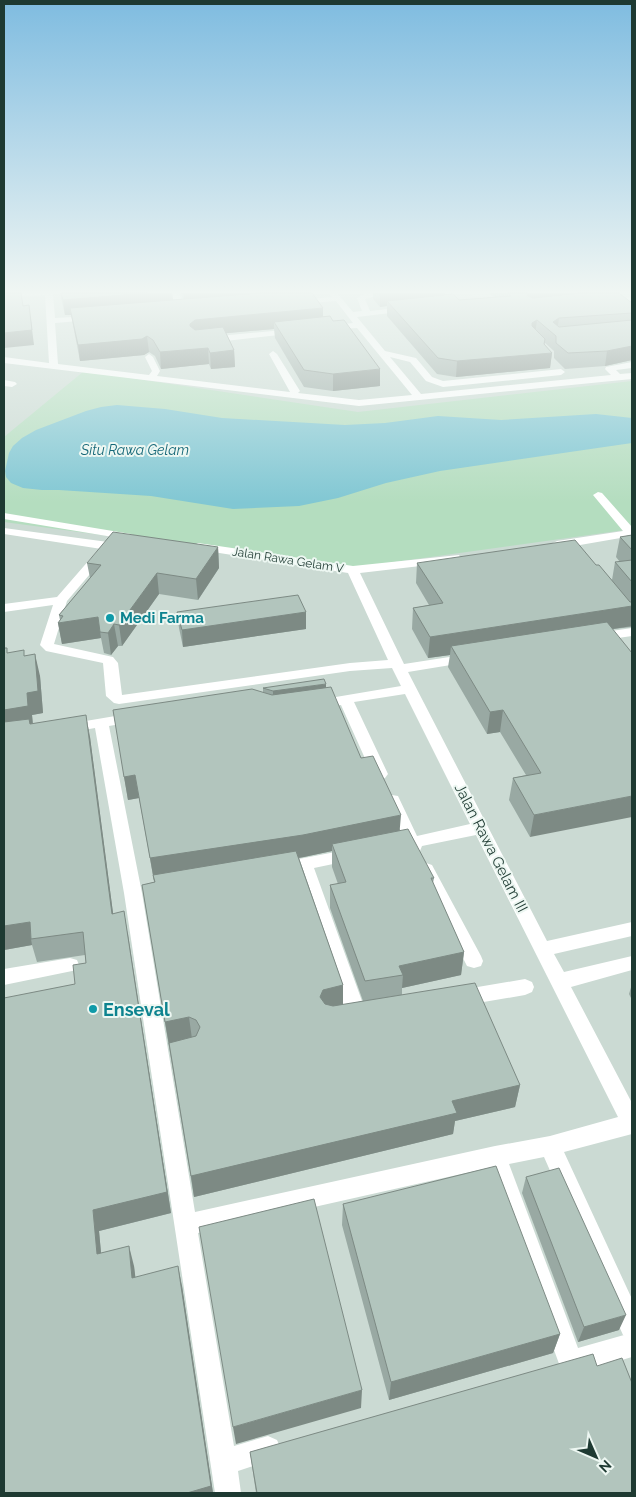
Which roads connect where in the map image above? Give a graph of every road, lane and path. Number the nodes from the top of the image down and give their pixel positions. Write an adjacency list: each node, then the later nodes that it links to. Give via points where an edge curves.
1 (39, 363): 9 (street)
2 (54, 363): 9 (street)
3 (152, 363): 12 (street, via 156,371)
4 (279, 363): 15 (street, via 295,391)
5 (389, 363): 16 (street)
6 (416, 363): 10 (street, via 431,381 443,384)
7 (554, 365): 10 (street)
8 (632, 365): 13 (street, via 609,369)
9 (54, 366): 12 (street)
10 (561, 372): 14 (street)
11 (632, 376): 13 (street)
12 (151, 378): 15 (street)
13 (619, 378): 14 (street)
14 (573, 383): 16 (street)
15 (291, 396): 16 (street, via 359,403)
16 (419, 398)
17 (598, 495): 20 (street)
18 (4, 516): 21 (street)
19 (4, 532): 25 (street)
20 (632, 533): 23 (street)
21 (118, 535): 22 (street); 25 (street)
22 (147, 539)
23 (570, 544): 26 (street); 27 (street)
24 (186, 545): 29 (street, Jalan Rawa Gelam V)
25 (108, 546): 30 (street)
26 (540, 547)
27 (579, 554)
28 (471, 556): 29 (street, Jalan Rawa Gelam V)
29 (354, 570): 35 (street, Jalan Rawa Gelam III)
30 (61, 600): 31 (street); 35 (street, via 47,645 108,660 111,663 113,696 119,700 350,667)
31 (4, 608)
32 (632, 632): 33 (street)
33 (584, 640)
34 (478, 657): 35 (street)
35 (399, 666): 36 (street, Jalan Rawa Gelam III)
36 (409, 688): 37 (street); 42 (street, Jalan Rawa Gelam III)
37 (346, 700): 38 (street); 43 (street)
38 (300, 706)
39 (150, 716): 40 (street)
40 (102, 723): 41 (street); 59 (street, via 143,891 167,1056)
41 (53, 731)
42 (480, 828): 43 (street); 47 (street, Jalan Rawa Gelam III)
43 (412, 843): 44 (street); 48 (street)
44 (304, 865): 45 (street); 55 (street)
45 (266, 871)
46 (632, 929): 47 (street)
47 (543, 949): 52 (street, Jalan Rawa Gelam III)
48 (474, 961)
49 (632, 963): 52 (street)
50 (70, 965): 51 (street)
51 (4, 977)
52 (557, 981): 56 (street, Jalan Rawa Gelam III)
53 (525, 987): 54 (street)
54 (441, 1001)
55 (357, 1015)
56 (632, 1124): 57 (street)
57 (550, 1146): 58 (street); 60 (street)
58 (495, 1156): 59 (street); 61 (street, via 561,1365)
59 (186, 1225): 63 (street)
60 (632, 1326)
61 (632, 1345)
62 (290, 1443): 63 (street)
63 (224, 1462): 64 (street)
64 (228, 1493)

